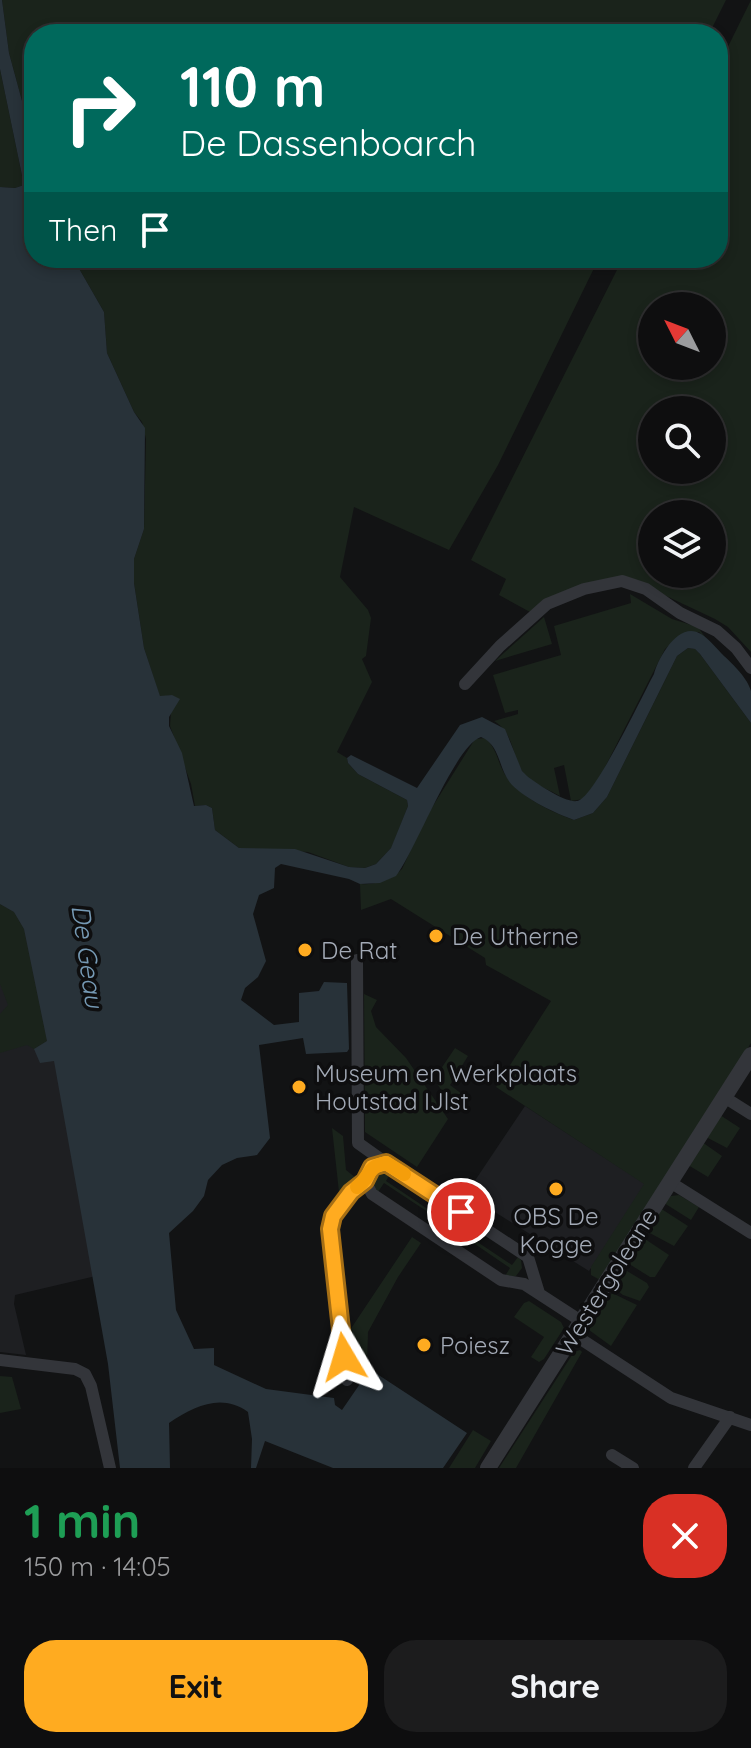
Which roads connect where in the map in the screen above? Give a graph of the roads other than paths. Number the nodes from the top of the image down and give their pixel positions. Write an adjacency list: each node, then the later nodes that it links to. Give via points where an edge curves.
1 (751, 668): 2 (street, via 717,631 646,589 622,581 547,604)
2 (465, 684)
3 (357, 960): 7 (street, via 358,1143)
4 (751, 1055): 5 (street, Westergoleane)
5 (724, 1097): 6 (street); 9 (street, Westergoleane)
6 (751, 1114)
7 (386, 1163): 8 (street, via 372,1167); 11 (street, via 528,1257)
8 (365, 1181): 11 (street, via 372,1194 501,1280); 14 (street, via 333,1216 330,1229)
9 (670, 1182): 10 (street); 12 (street, Westergoleane)
10 (751, 1233)
11 (539, 1293): 12 (street)
12 (577, 1327): 15 (street, via 671,1398); 19 (street, Westergoleane)
13 (0, 1360): 18 (street, via 85,1374)
14 (347, 1380)
15 (730, 1417): 16 (street); 21 (street)
16 (751, 1425)
17 (612, 1455): 20 (street)
18 (110, 1468)
19 (488, 1468)
20 (633, 1468)
21 (694, 1468)

